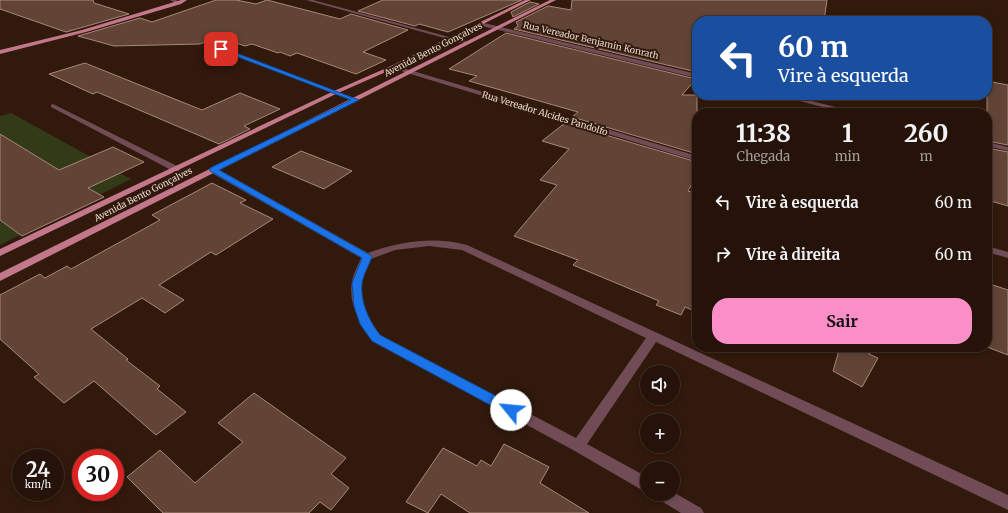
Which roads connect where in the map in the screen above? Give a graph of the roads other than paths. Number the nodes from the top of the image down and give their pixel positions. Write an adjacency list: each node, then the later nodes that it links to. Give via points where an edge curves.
1 (167, 0): 10 (main road, via 111,18)
2 (172, 0): 6 (street)
3 (308, 0): 9 (street)
4 (529, 0): 7 (main road, Avenida Bento Gonçalves)
5 (554, 0): 8 (main road, Avenida Bento Gonçalves)
6 (182, 2): 13 (main road, via 84,31)
7 (480, 24): 8 (street, Rua Vereador Benjamin Konrath); 9 (main road, Avenida Bento Gonçalves)
8 (496, 28): 11 (main road, Avenida Bento Gonçalves); 16 (street, Rua Vereador Benjamin Konrath)
9 (452, 38): 11 (street); 14 (main road, Avenida Bento Gonçalves)
10 (14, 42)
11 (468, 43): 15 (main road, Avenida Bento Gonçalves)
12 (221, 49): 17 (street)
13 (0, 52)
14 (393, 67): 15 (street, Rua Vereador Alcides Pandolfo); 17 (main road, Avenida Bento Gonçalves)
15 (412, 72): 18 (main road, Avenida Bento Gonçalves); 24 (street, Rua Vereador Alcides Pandolfo)
16 (692, 75)
17 (336, 92): 18 (street); 25 (main road, Avenida Bento Gonçalves)
18 (356, 100): 26 (main road, Avenida Bento Gonçalves)
19 (800, 100): 21 (street)
20 (53, 106): 25 (street)
21 (834, 108)
22 (992, 145): 23 (street)
23 (1008, 149)
24 (692, 157)
25 (176, 169): 28 (main road, Avenida Bento Gonçalves)
26 (213, 170): 30 (street); 31 (main road, Avenida Bento Gonçalves)
27 (992, 250): 29 (street)
28 (0, 253)
29 (1008, 255)
30 (367, 257): 32 (street, via 394,247 429,243 464,247); 33 (street, via 357,283 359,306 365,324 376,338)
31 (0, 277)
32 (652, 337): 33 (street); 36 (street)
33 (578, 446): 34 (street)
34 (640, 481)
35 (675, 501): 37 (street)
36 (1008, 503)
37 (696, 513)

